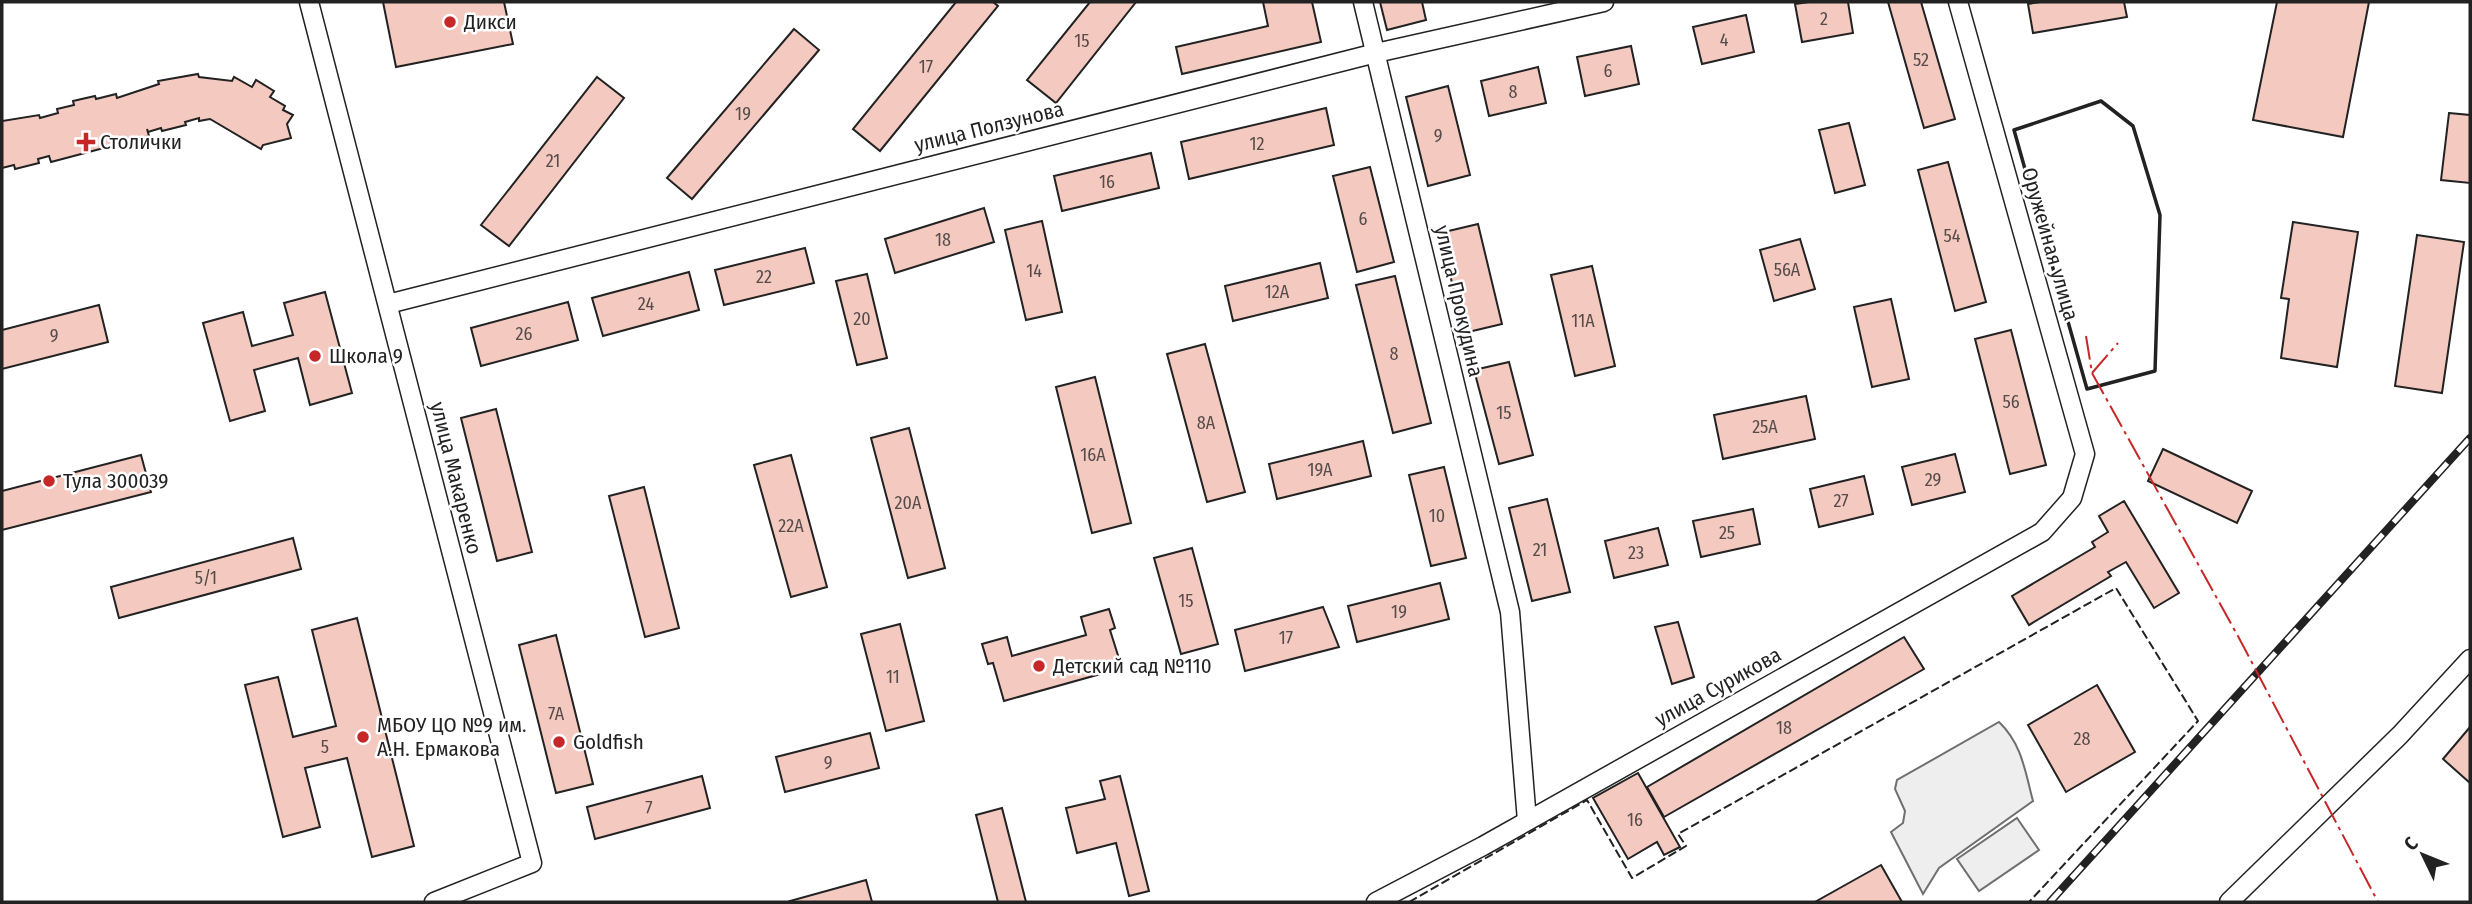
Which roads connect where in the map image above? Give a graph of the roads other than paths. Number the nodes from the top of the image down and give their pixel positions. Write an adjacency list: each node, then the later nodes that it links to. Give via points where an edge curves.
1 (309, 2): 6 (street, улица Макаренко)
2 (1363, 2): 5 (street, улица Прокудина)
3 (1604, 2): 5 (street, улица Ползунова)
4 (1958, 2): 7 (street, Оружейная улица, via 2085,454)
5 (1377, 52): 6 (street, улица Ползунова); 9 (street, улица Прокудина, via 1510,612)
6 (388, 304): 10 (street, улица Макаренко, via 532,863)
7 (2072, 498): 9 (street, улица Сурикова, via 2042,532)
8 (2470, 659): 12 (street, via 2400,736)
9 (1527, 821): 11 (street, улица Сурикова)
10 (434, 902)
11 (1376, 902)
12 (2229, 902)

